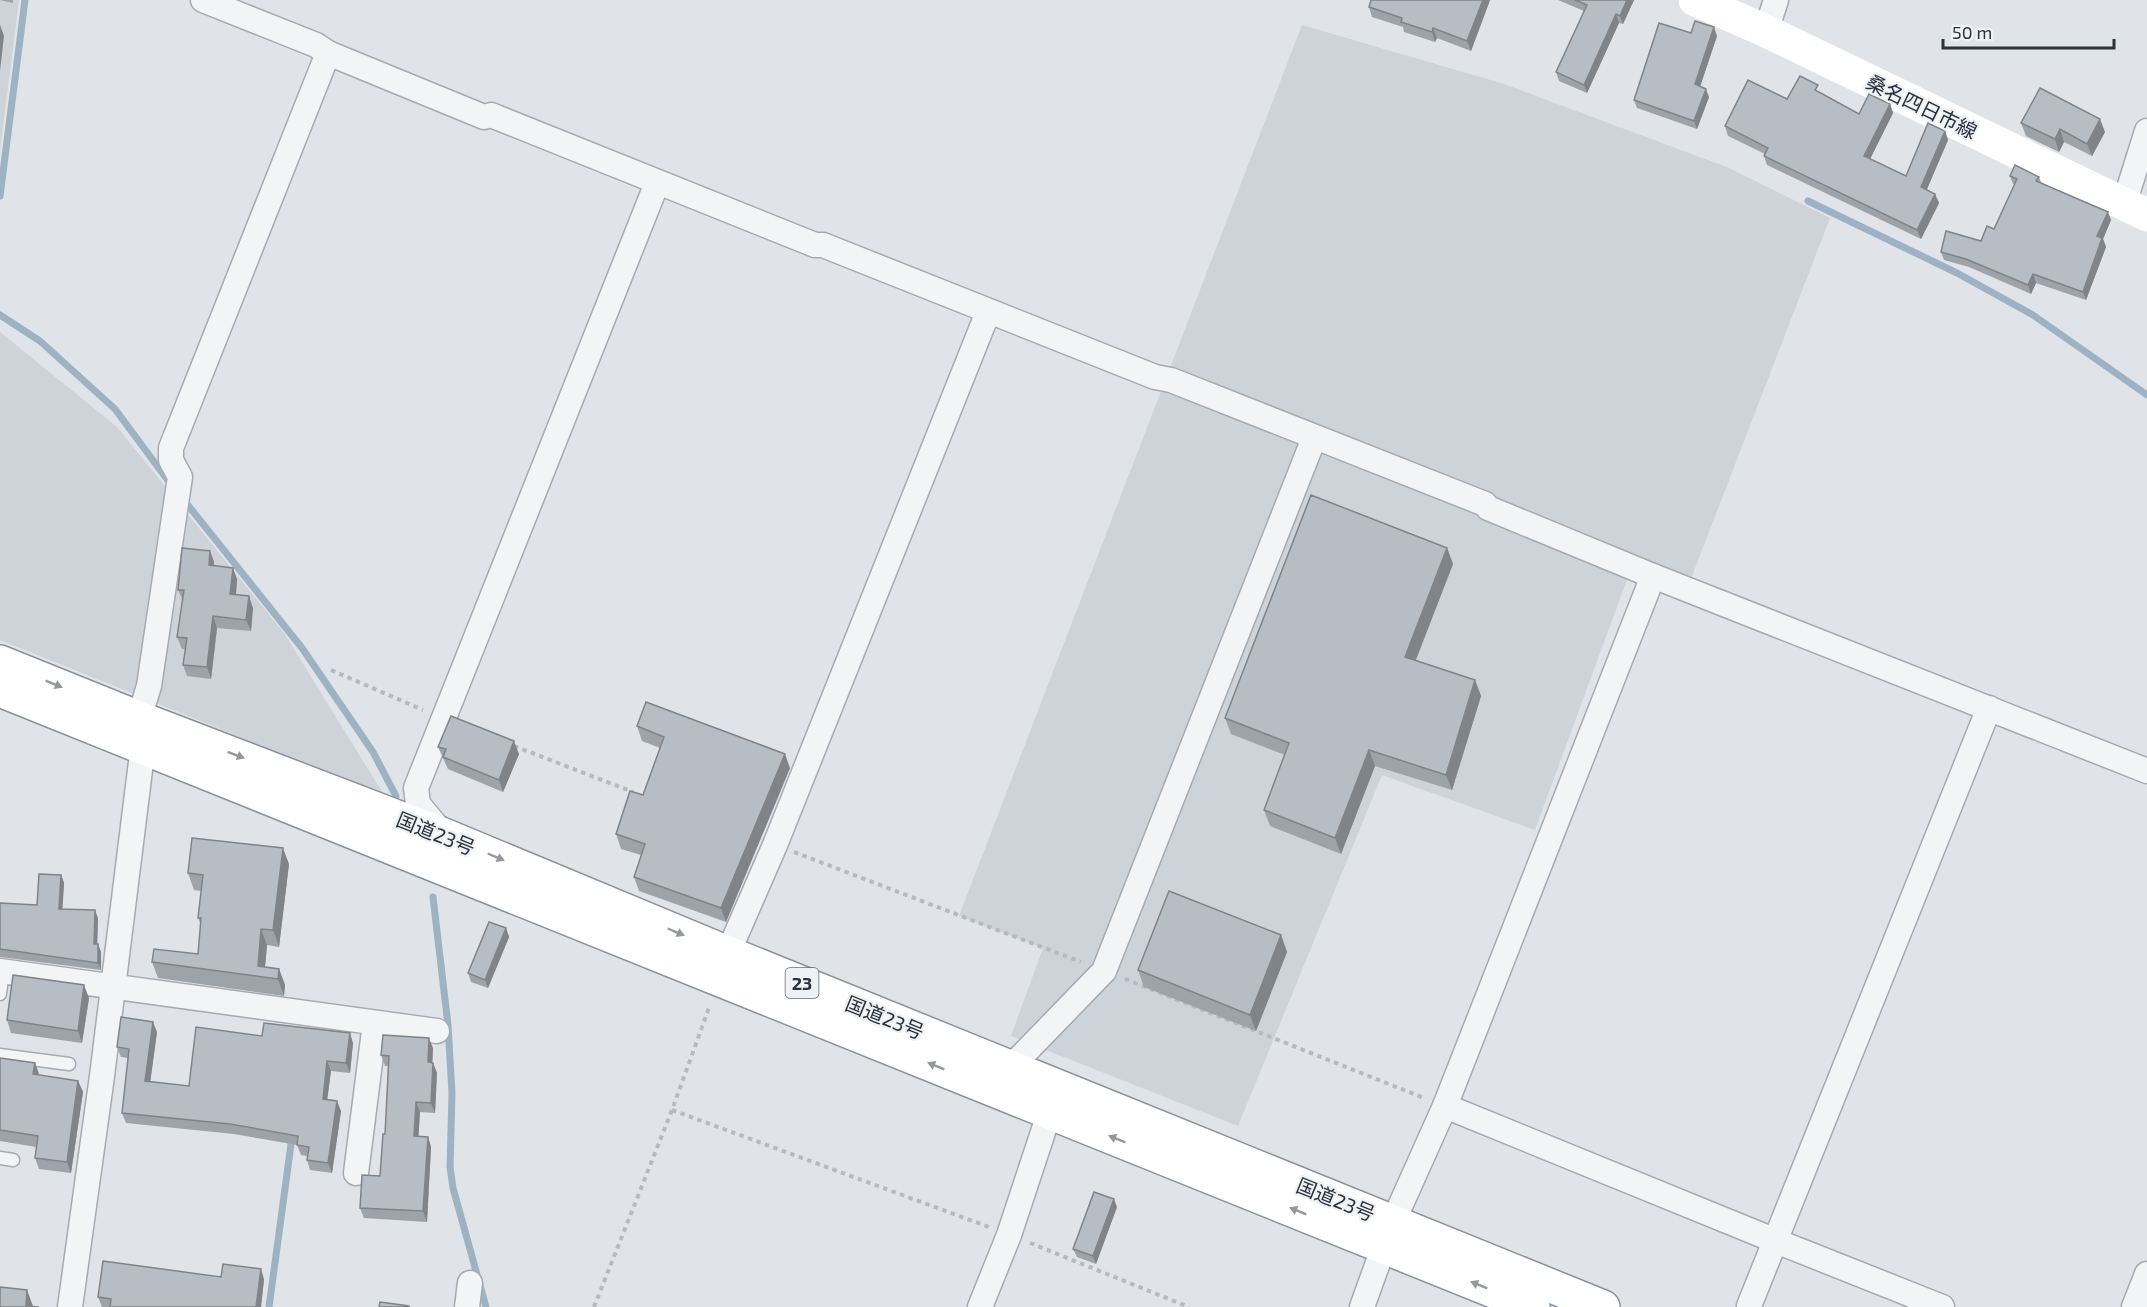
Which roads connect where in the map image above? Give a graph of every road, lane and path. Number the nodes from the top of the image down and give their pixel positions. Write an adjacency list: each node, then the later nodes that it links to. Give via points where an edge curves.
1 (203, 0): 5 (street)
2 (1695, 0): 4 (main road, 桑名四日市線)
3 (1776, 0): 4 (street)
4 (1767, 31): 8 (main road, 桑名四日市線)
5 (328, 53): 7 (street); 17 (street, via 171,448 171,460 180,477)
6 (2147, 132): 8 (street)
7 (657, 183): 9 (street); 16 (street)
8 (2136, 209)
9 (988, 312): 10 (street); 22 (street)
10 (1314, 438): 11 (street, via 1485,504); 24 (street)
11 (1653, 576): 15 (street); 32 (street)
12 (0, 662): 17 (main road, 国道23号 / 23, one-way to 17)
13 (331, 670): 16 (path)
14 (0, 690): 17 (main road, 国道23号 / 23)
15 (1989, 708): 19 (street); 38 (street)
16 (444, 718): 21 (street, via 416,788 418,804)
17 (141, 732): 21 (main road, 国道23号 / 23, one-way to 21); 23 (main road, 国道23号 / 23); 26 (street)
18 (510, 744): 20 (path)
19 (2147, 771)
20 (642, 796)
21 (444, 835): 23 (main road, 国道23号 / 23, one-way to 23)
22 (775, 845): 23 (street); 24 (path)
23 (724, 966): 31 (main road, 国道23号 / 23); 33 (path); 34 (main road, 国道23号 / 23, one-way to 23)
24 (1104, 971): 31 (street); 32 (path)
25 (1, 979): 26 (street)
26 (112, 988): 27 (street); 42 (street)
27 (375, 1023): 28 (street); 35 (street)
28 (437, 1031)
29 (0, 1055): 30 (lane)
30 (69, 1064)
31 (1010, 1068): 37 (main road, 国道23号 / 23)
32 (1445, 1106): 37 (street); 38 (street)
33 (672, 1110): 36 (path); 44 (path)
34 (1050, 1112): 36 (street); 37 (main road, 国道23号 / 23, one-way to 34)
35 (356, 1173)
36 (1009, 1234): 45 (street); 46 (path)
37 (1388, 1234): 47 (street); 48 (main road, 国道23号 / 23, one-way to 37); 49 (main road, 国道23号 / 23)
38 (1776, 1241): 41 (street); 50 (street)
39 (2147, 1274): 51 (street)
40 (470, 1283): 43 (street)
41 (1749, 1306)
42 (70, 1307)
43 (467, 1307)
44 (594, 1307)
45 (980, 1307)
46 (1189, 1307)
47 (1362, 1307)
48 (1533, 1307)
49 (1603, 1307)
50 (1942, 1307)
51 (2134, 1307)

